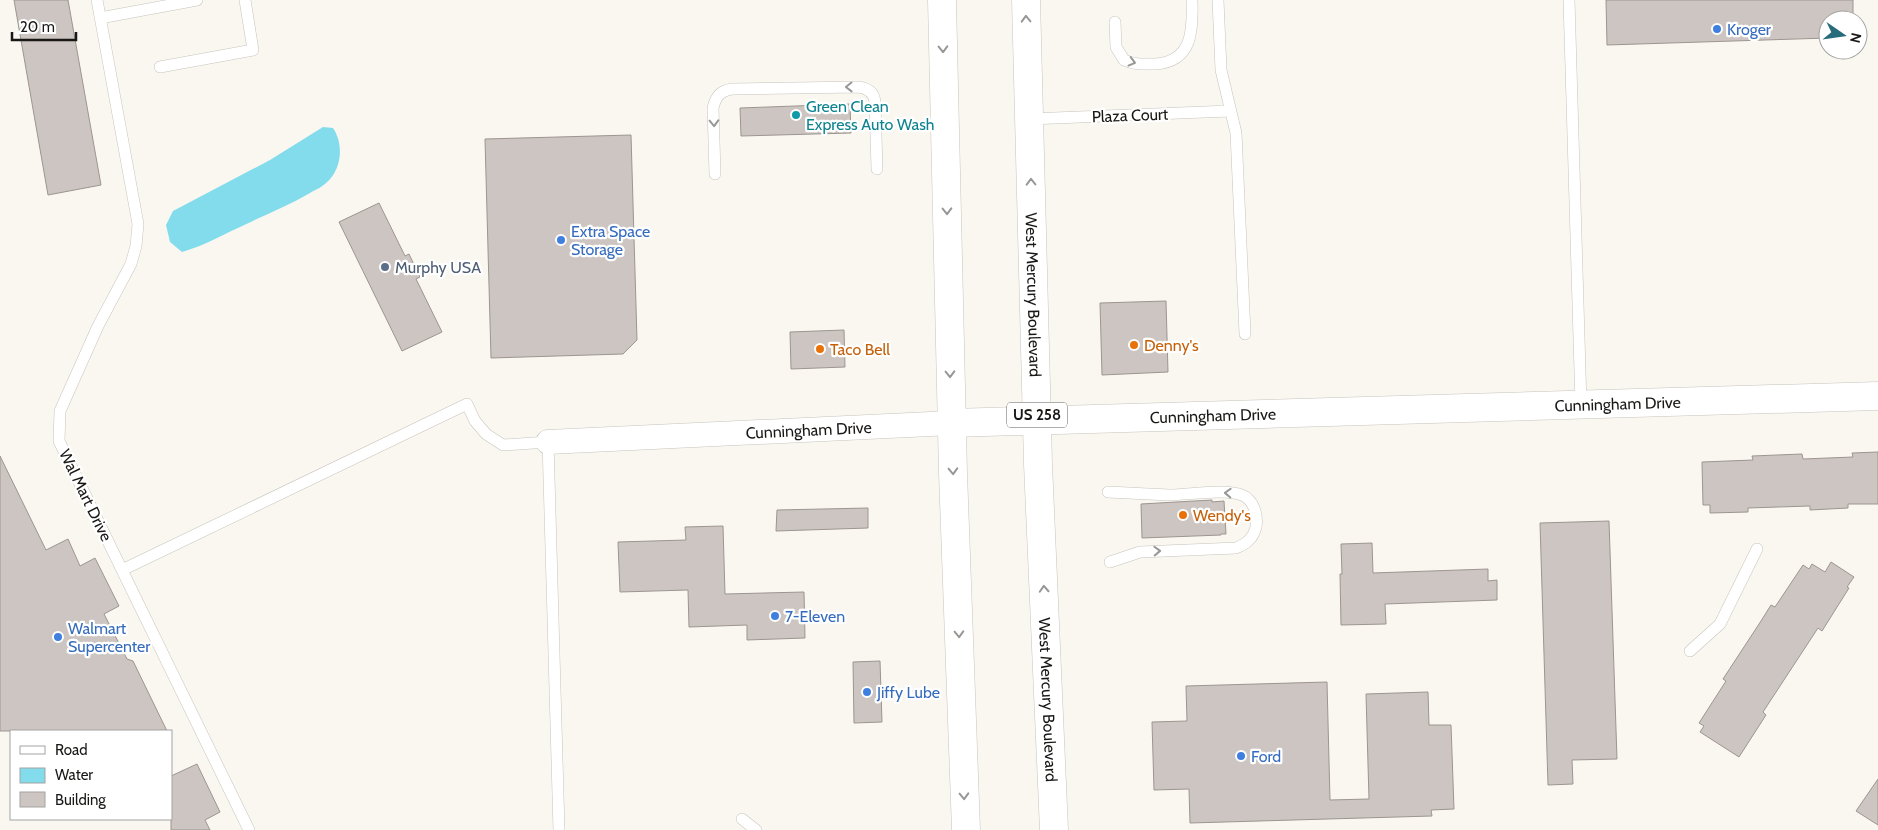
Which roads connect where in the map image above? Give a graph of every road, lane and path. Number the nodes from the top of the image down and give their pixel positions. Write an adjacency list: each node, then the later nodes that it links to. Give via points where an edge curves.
1 (97, 0): 9 (lane, Wal Mart Drive)
2 (197, 0): 9 (lane)
3 (245, 0): 11 (lane, via 253,50)
4 (942, 0): 20 (main road, one-way to 20)
5 (1026, 0): 13 (main road, West Mercury Boulevard / US 258, one-way to 5)
6 (1192, 0): 10 (lane, one-way to 6, via 1116,47 1124,60 1139,64 1164,63 1185,50 1193,26)
7 (1218, 0): 12 (lane, via 1221,70)
8 (1570, 0): 18 (lane)
9 (100, 18): 25 (lane, Wal Mart Drive, via 138,224 136,246 131,264 98,326 60,410 59,440)
10 (1115, 22)
11 (160, 67)
12 (1230, 111): 13 (lane, Plaza Court); 16 (lane, via 1238,160)
13 (1029, 119): 19 (main road, West Mercury Boulevard / US 258, one-way to 13)
14 (877, 169): 15 (lane, one-way to 15, via 875,102 870,91 858,87 732,89 720,93 713,108)
15 (715, 174)
16 (1245, 334)
17 (1878, 396): 18 (main road, Cunningham Drive)
18 (1581, 405): 19 (main road, Cunningham Drive)
19 (1037, 421): 20 (main road, Cunningham Drive); 32 (main road, West Mercury Boulevard / US 258, one-way to 19)
20 (952, 423): 21 (street, Cunningham Drive); 31 (main road, one-way to 31)
21 (548, 442): 25 (lane, via 503,445 486,434 467,404); 29 (lane)
22 (1108, 492): 24 (lane, one-way to 22, via 1140,552 1236,548 1251,539 1256,519 1250,500 1236,493 1170,495)
23 (1757, 549): 26 (lane, via 1720,624)
24 (1110, 562)
25 (122, 570): 28 (lane, Wal Mart Drive)
26 (1690, 651)
27 (742, 819): 30 (lane)
28 (249, 830)
29 (559, 830)
30 (756, 830)
31 (966, 830)
32 (1054, 830)

